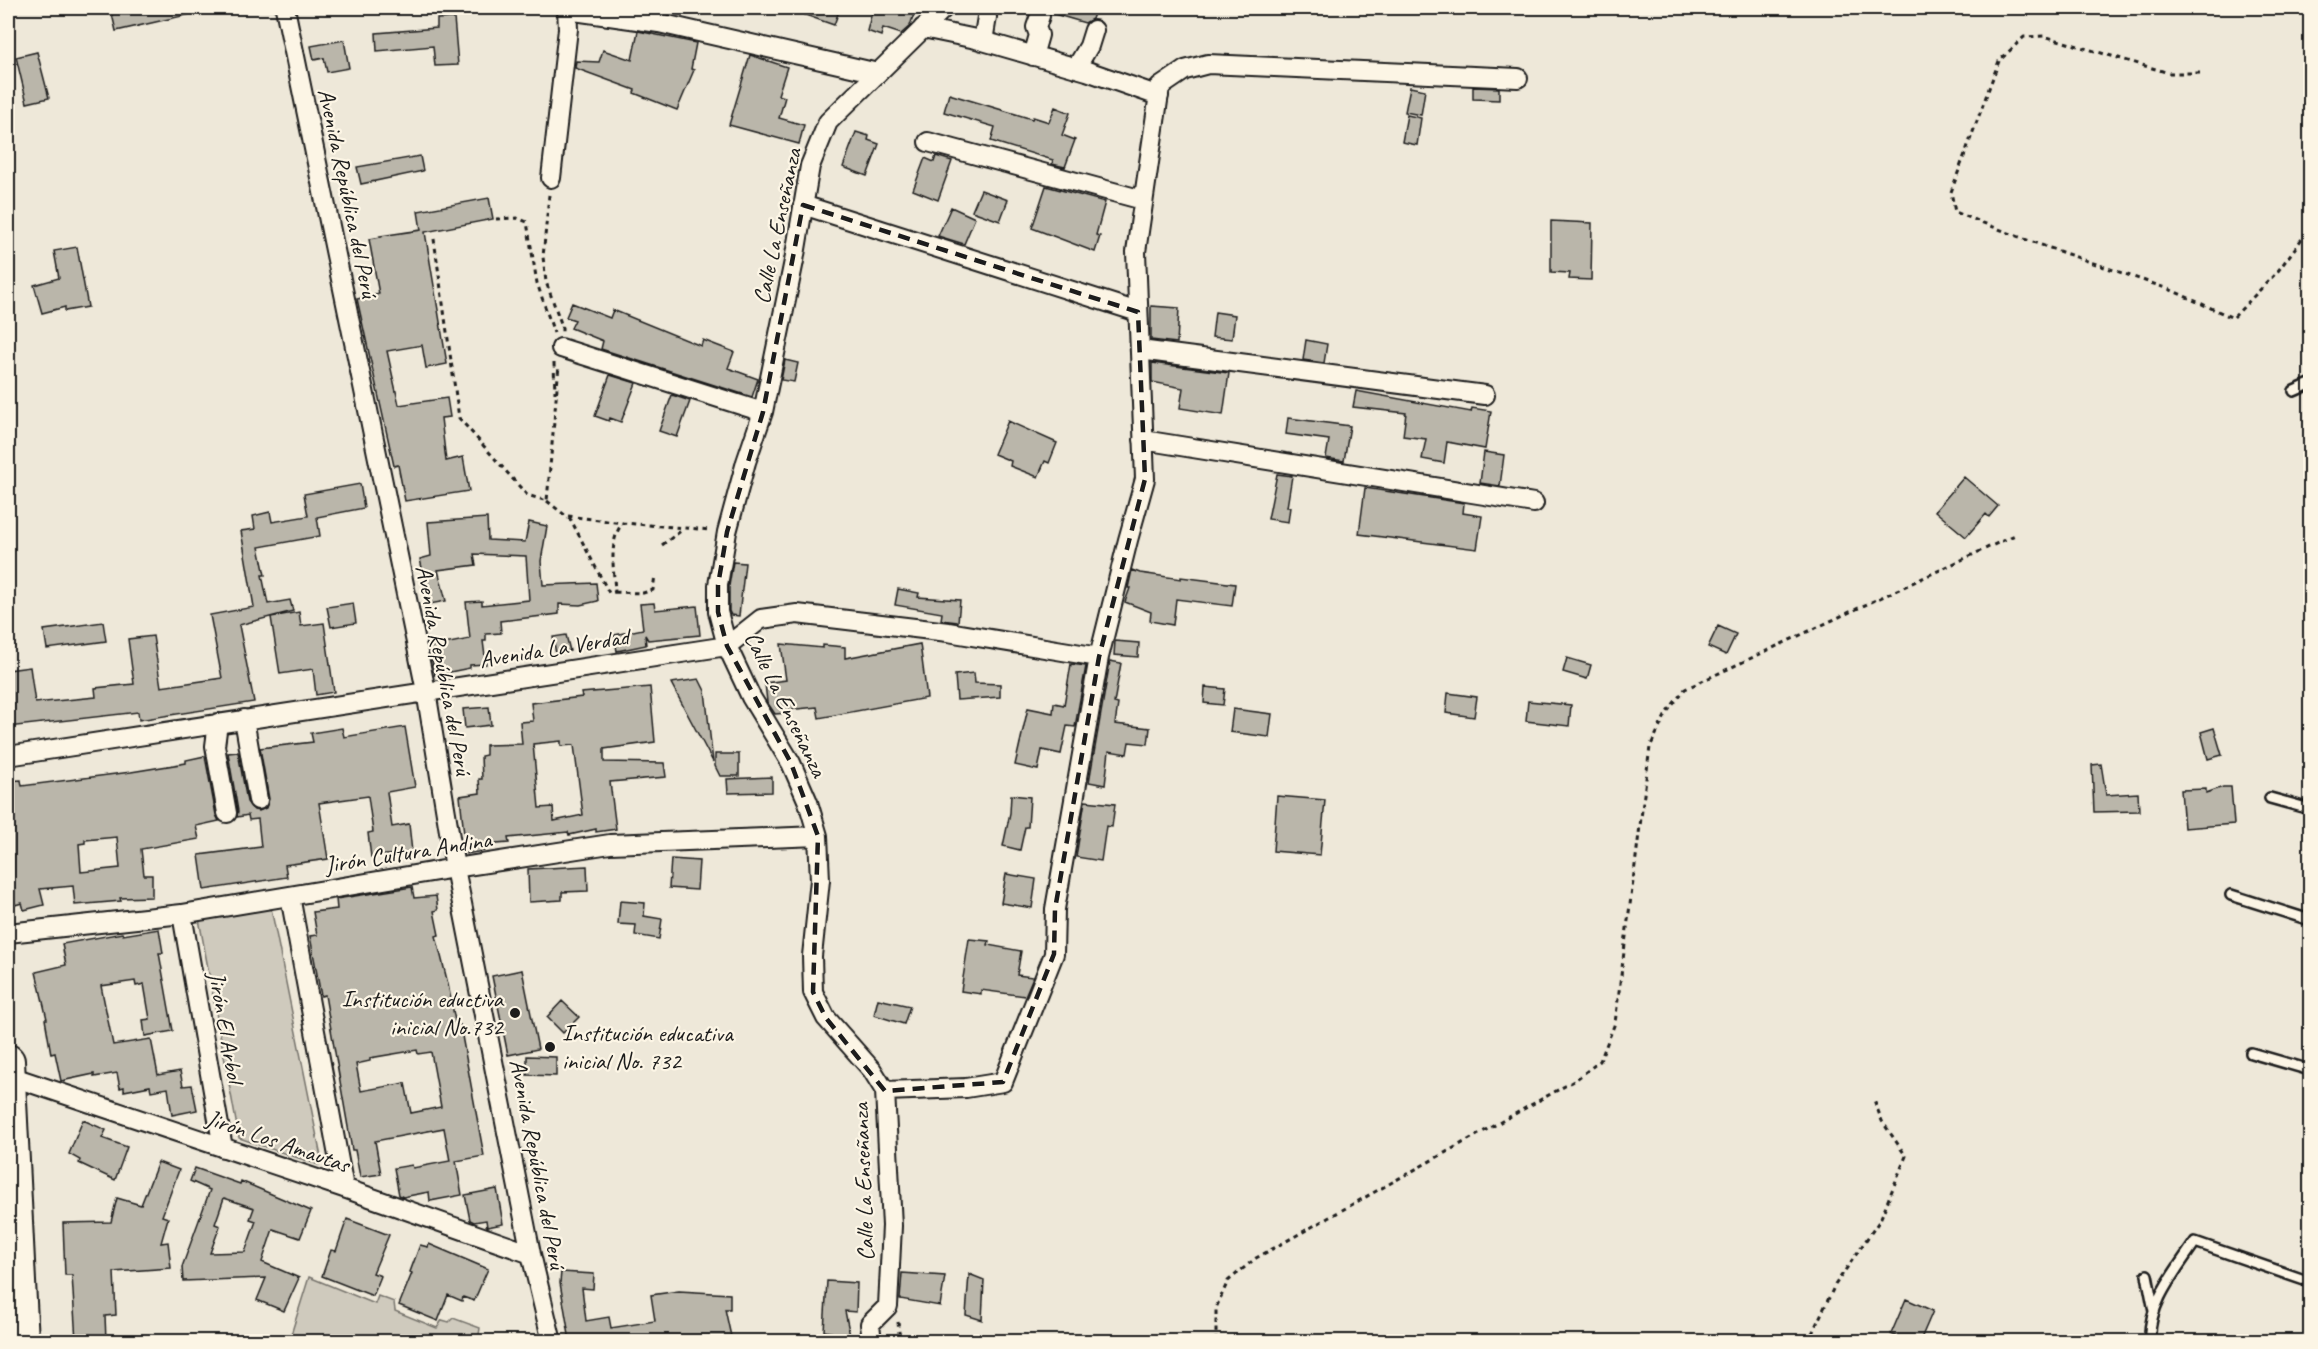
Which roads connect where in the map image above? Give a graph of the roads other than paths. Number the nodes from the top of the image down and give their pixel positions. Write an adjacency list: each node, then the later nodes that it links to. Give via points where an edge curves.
1 (285, 8): 29 (street, Avenida República del Perú)
2 (944, 8): 6 (street, Calle La Enseñanza)
3 (567, 9): 11 (street, via 658,23); 15 (street)
4 (1040, 16): 9 (street, via 1036,27 1040,34)
5 (987, 17): 8 (street)
6 (923, 28): 8 (street); 11 (street, Calle La Enseñanza)
7 (1094, 30): 10 (street)
8 (983, 41): 9 (street)
9 (1033, 56): 10 (street)
10 (1076, 68): 13 (street)
11 (878, 73): 17 (street, Calle La Enseñanza, via 828,122 810,166)
12 (1518, 78): 13 (street, via 1208,64 1185,70 1160,87)
13 (1159, 96): 16 (street)
14 (928, 142): 16 (street)
15 (551, 178)
16 (1143, 200): 18 (street, via 1136,252)
17 (803, 205): 18 (street); 24 (street, Calle La Enseñanza)
18 (1138, 312): 20 (street)
19 (556, 350): 24 (street)
20 (1140, 350): 23 (street); 25 (street)
21 (2310, 384): 22 (lane)
22 (2294, 391)
23 (1485, 394)
24 (763, 412): 27 (street, Calle La Enseñanza, via 746,462 718,585 718,612)
25 (1143, 440): 26 (street); 28 (street, via 1145,479)
26 (1534, 503)
27 (728, 646): 28 (street, via 761,619 796,614 948,632); 29 (street, Avenida La Verdad); 37 (street, Calle La Enseñanza, via 751,697 791,763)
28 (1099, 657): 47 (street, via 1055,909 1054,954 1004,1082 966,1088)
29 (426, 691): 30 (street, Avenida La Verdad); 38 (street, Avenida República del Perú)
30 (244, 719): 31 (street, Avenida La Verdad); 34 (street)
31 (218, 723): 32 (street, Avenida La Verdad); 36 (street, via 215,747)
32 (8, 756)
33 (2270, 798): 35 (lane)
34 (258, 800)
35 (2310, 809)
36 (227, 813)
37 (818, 836): 38 (street, Jirón Cultura Andina, via 610,844); 47 (street, Calle La Enseñanza, via 820,880 812,956 813,992 826,1018 872,1070)
38 (455, 868): 40 (street, Jirón Cultura Andina); 50 (street, Avenida República del Perú)
39 (2231, 895): 42 (lane)
40 (290, 896): 41 (street, Jirón Cultura Andina); 49 (street)
41 (182, 914): 43 (street, Jirón Cultura Andina); 48 (street, Jirón El Arbol)
42 (2310, 920)
43 (8, 933)
44 (2251, 1053): 46 (lane)
45 (9, 1068): 48 (street, Jirón Los Amautas); 54 (highway)
46 (2310, 1070)
47 (885, 1091): 56 (street, Calle La Enseñanza, via 892,1226 889,1295 888,1306 870,1324)
48 (223, 1148): 49 (street, Jirón Los Amautas)
49 (344, 1188): 50 (street, Jirón Los Amautas)
50 (531, 1254): 55 (street, Avenida República del Perú)
51 (2147, 1275): 53 (lane)
52 (2310, 1282): 53 (lane, via 2195,1242)
53 (2154, 1311): 57 (lane, via 2148,1325)
54 (22, 1341)
55 (552, 1341)
56 (872, 1341)
57 (2150, 1341)

